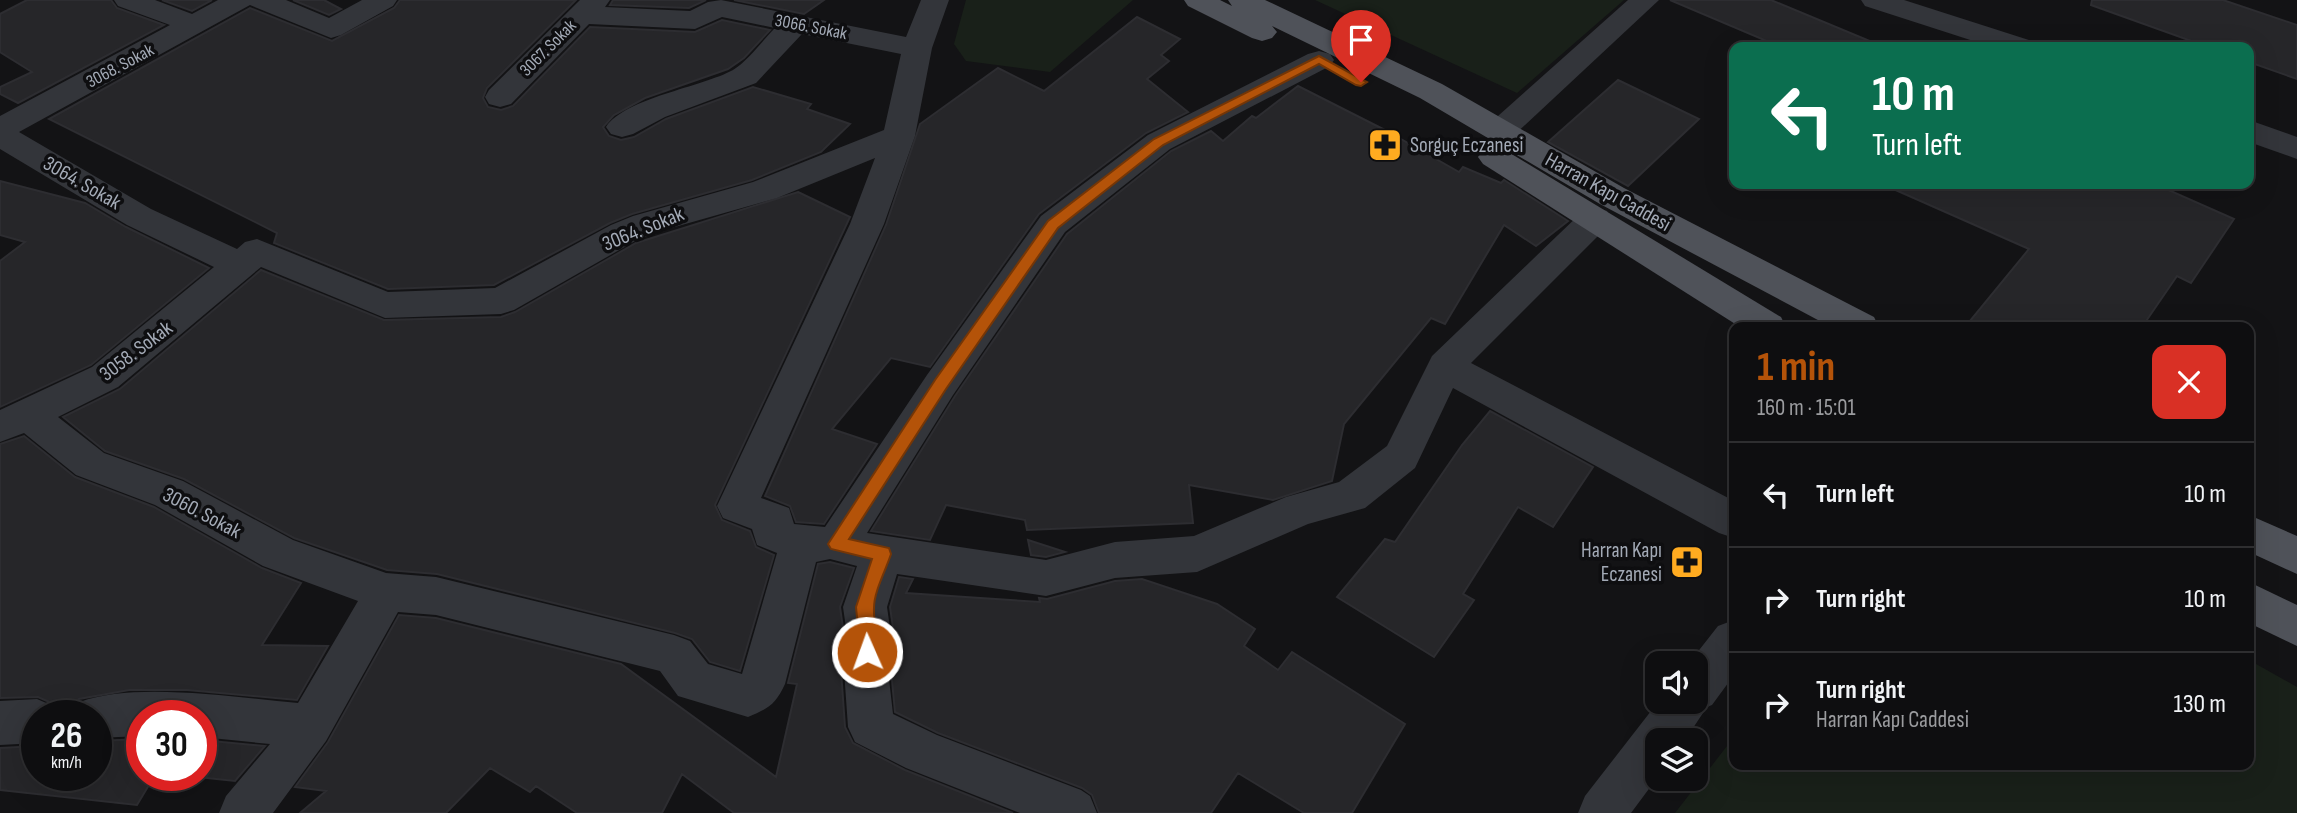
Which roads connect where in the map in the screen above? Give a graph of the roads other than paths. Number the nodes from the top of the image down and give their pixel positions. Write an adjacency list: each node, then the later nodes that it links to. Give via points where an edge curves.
1 (128, 0): 12 (street)
2 (239, 0): 12 (street, 3068. Sokak)
3 (261, 0): 4 (street, via 331,29)
4 (383, 0)
5 (935, 0): 14 (street)
6 (1198, 0): 15 (main road, Harran Kapı Caddesi)
7 (1242, 0): 19 (main road, Harran Kapı Caddesi, via 1431,91)
8 (1646, 0): 19 (street)
9 (1875, 0): 13 (street)
10 (589, 7): 11 (street, 3066. Sokak, via 695,20 718,8); 16 (street, 3067. Sokak)
11 (795, 24): 14 (street, 3066. Sokak); 17 (street, via 745,76)
12 (196, 25): 18 (street, 3068. Sokak)
13 (2005, 42)
14 (917, 48): 22 (street)
15 (1319, 60): 24 (main road, Harran Kapı Caddesi, via 1444,127); 32 (street, via 1159,142 1053,224 940,384)
16 (500, 97)
17 (622, 127)
18 (0, 129)
19 (1500, 131): 27 (main road, Harran Kapı Caddesi, via 1612,196)
20 (2254, 132): 23 (street)
21 (0, 135): 25 (street, 3064. Sokak, via 139,217)
22 (899, 135): 25 (street, 3064. Sokak, via 765,190 623,233 501,301 385,305); 32 (street, via 867,224 737,506 774,520 772,533)
23 (2297, 149)
24 (1595, 219): 26 (main road, Harran Kapı Caddesi); 28 (street)
25 (249, 258): 29 (street, 3058. Sokak, via 105,377)
26 (1760, 322)
27 (1851, 322)
28 (1445, 366): 30 (street); 33 (street, via 1401,457 1351,496 1300,509 1197,554 1115,560 1046,578)
29 (14, 421): 35 (street, 3060. Sokak, via 90,464 169,493 278,553)
30 (1729, 518)
31 (2254, 534): 34 (main road)
32 (818, 544): 33 (street); 35 (street, 3060. Sokak, via 762,684 748,696 694,681 674,655 436,596)
33 (883, 554): 46 (street, via 865,607 871,727)
34 (2297, 556)
35 (386, 592): 44 (street)
36 (2254, 604): 37 (main road)
37 (2297, 627)
38 (1729, 647): 39 (street)
39 (1708, 674)
40 (1677, 714): 47 (street)
41 (217, 718): 44 (street)
42 (21, 722): 43 (street)
43 (0, 723)
44 (310, 726): 45 (street)
45 (243, 813)
46 (1073, 813)
47 (1602, 813)

